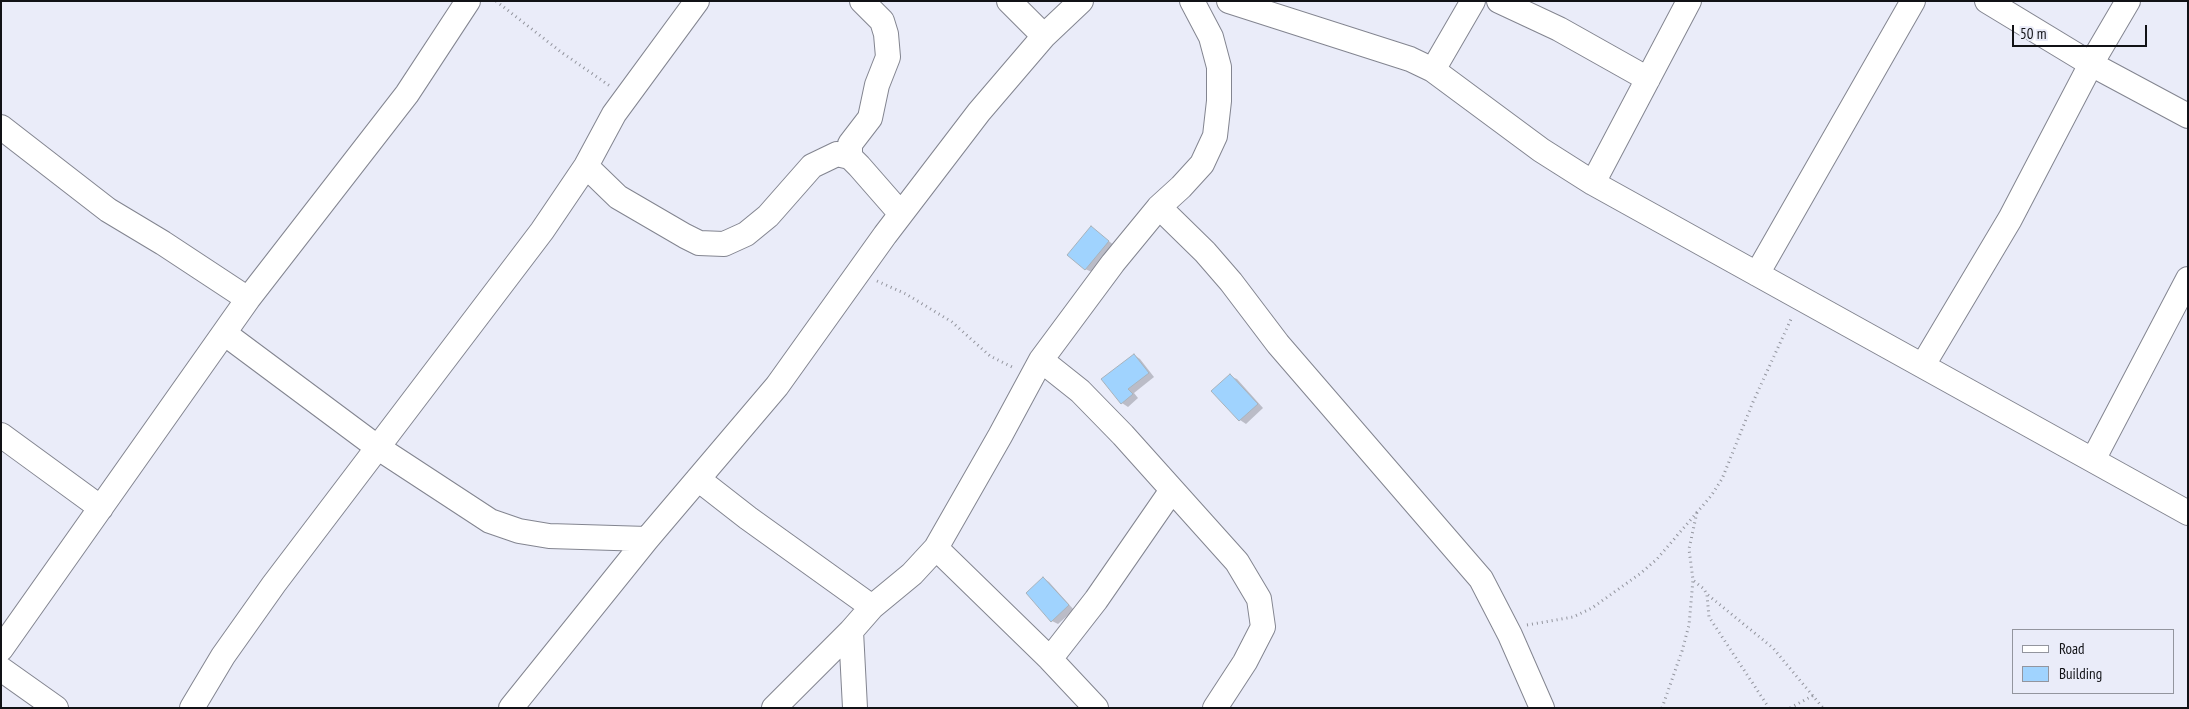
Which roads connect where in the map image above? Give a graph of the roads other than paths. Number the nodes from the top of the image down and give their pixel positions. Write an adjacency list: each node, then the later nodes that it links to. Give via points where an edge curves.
1 (468, 1): 28 (street, via 407,94)
2 (696, 1): 22 (street, via 614,114)
3 (862, 1): 21 (street, via 882,21 888,57 877,85 870,118 850,144)
4 (1008, 1): 15 (street)
5 (1051, 1): 15 (street)
6 (1081, 1): 15 (street)
7 (1192, 1): 24 (street, via 1211,37 1219,67 1214,136 1202,164)
8 (1229, 1): 17 (street, via 1410,59)
9 (1474, 1): 17 (street)
10 (1499, 1): 18 (street, via 1559,29)
11 (1690, 1): 18 (street)
12 (1913, 1): 26 (street)
13 (1987, 1): 16 (street)
14 (2128, 1): 16 (street)
15 (1050, 30): 25 (street, via 979,112)
16 (2091, 64): 19 (street); 30 (street, via 2010,219)
17 (1433, 70): 23 (street, via 1541,150)
18 (1648, 78): 23 (street)
19 (2188, 116)
20 (1, 127): 28 (street, via 108,210)
21 (850, 157): 22 (street, via 837,154 812,166 768,216 746,234 724,244 700,242 685,236 618,197); 25 (street)
22 (586, 166): 33 (street, via 542,231)
23 (1593, 183): 26 (street)
24 (1159, 207): 31 (street, via 1078,307); 53 (street, via 1226,276 1278,344 1481,579 1507,628)
25 (901, 214): 35 (street, via 777,386)
26 (1757, 274): 30 (street)
27 (2188, 280): 34 (street)
28 (248, 299): 29 (street)
29 (224, 333): 33 (street); 37 (street)
30 (1923, 365): 34 (street)
31 (1036, 369): 36 (street, via 1080,391); 40 (street)
32 (1, 435): 37 (street)
33 (378, 447): 39 (street, via 490,521 519,531 549,536); 47 (street, via 228,648)
34 (2093, 460): 38 (street)
35 (698, 479): 39 (street); 41 (street)
36 (1172, 490): 44 (street, via 1096,600); 52 (street, via 1237,562 1259,599 1263,627)
37 (101, 508): 43 (street)
38 (2188, 513)
39 (647, 539): 48 (street)
40 (936, 548): 41 (street, via 912,574); 44 (street)
41 (872, 607): 42 (street)
42 (851, 631): 49 (street); 50 (street)
43 (1, 650)
44 (1050, 659): 51 (street)
45 (1, 669): 46 (street)
46 (56, 708)
47 (192, 708)
48 (511, 708)
49 (774, 708)
50 (855, 708)
51 (1096, 708)
52 (1215, 708)
53 (1542, 708)

